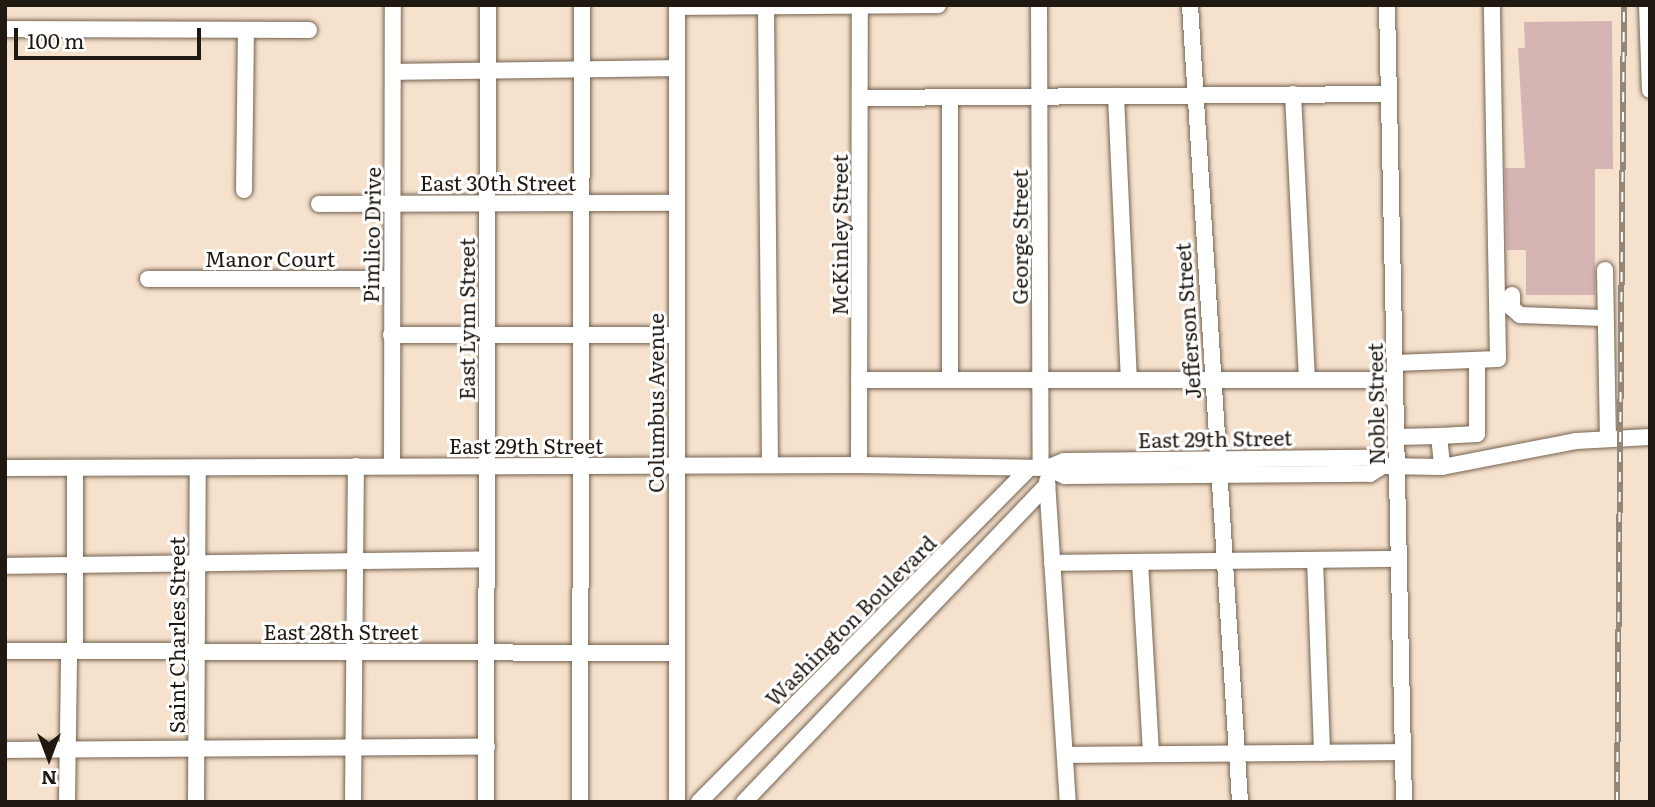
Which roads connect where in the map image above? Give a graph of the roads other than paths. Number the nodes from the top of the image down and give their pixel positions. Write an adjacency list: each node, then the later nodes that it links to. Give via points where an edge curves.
1 (393, 5): 19 (street, Pimlico Drive)
2 (488, 5): 17 (street, East Lynn Street)
3 (582, 5): 18 (street)
4 (938, 5): 11 (street)
5 (1039, 5): 25 (street, George Street)
6 (1190, 5): 23 (street, Jefferson Street)
7 (1387, 5): 22 (street, Noble Street)
8 (1492, 5): 43 (street, via 1498,359)
9 (1647, 5): 20 (street)
10 (677, 6): 12 (street); 16 (street, Columbus Avenue)
11 (860, 6): 12 (street); 26 (street, McKinley Street)
12 (775, 7): 55 (street)
13 (5, 29): 14 (street)
14 (246, 30): 15 (street); 28 (street)
15 (309, 30)
16 (677, 68): 18 (street); 29 (street, Columbus Avenue)
17 (488, 71): 18 (street); 19 (street); 30 (street, East Lynn Street)
18 (582, 71): 31 (street)
19 (393, 72): 33 (street, Pimlico Drive)
20 (1650, 90)
21 (1293, 94): 22 (street); 23 (street); 47 (street)
22 (1389, 94): 44 (street, Noble Street)
23 (1195, 95): 24 (street); 45 (street, Jefferson Street)
24 (1116, 96): 25 (street); 46 (street)
25 (1039, 97): 27 (street); 50 (street, George Street)
26 (860, 98): 27 (street); 48 (street, McKinley Street)
27 (950, 98): 49 (street)
28 (244, 190)
29 (677, 202): 31 (street, East 30th Street); 42 (street, Columbus Avenue)
30 (487, 203): 31 (street, East 30th Street); 33 (street, East 30th Street); 40 (street, East Lynn Street)
31 (582, 203): 41 (street)
32 (319, 204): 33 (street, East 30th Street)
33 (392, 204): 36 (street, Pimlico Drive)
34 (1605, 270): 38 (street)
35 (148, 279): 36 (street, Manor Court)
36 (391, 279): 39 (street, Pimlico Drive)
37 (1512, 295): 38 (street, via 1512,308 1520,315)
38 (1603, 318): 54 (street)
39 (391, 335): 40 (street); 57 (street, Pimlico Drive)
40 (486, 335): 41 (street); 58 (street, East Lynn Street)
41 (581, 335): 42 (street); 59 (street)
42 (676, 335): 60 (street, Columbus Avenue)
43 (1478, 363): 44 (street); 51 (street, via 1476,433)
44 (1395, 372): 47 (street); 52 (street, Noble Street)
45 (1212, 378): 46 (street); 47 (street); 62 (street, Jefferson Street)
46 (1129, 379): 50 (street)
47 (1307, 379)
48 (859, 380): 49 (street); 56 (street, McKinley Street)
49 (950, 380): 50 (street)
50 (1041, 380): 68 (street, George Street)
51 (1439, 436): 52 (street); 64 (street)
52 (1397, 437): 63 (street, Noble Street)
53 (1650, 438): 54 (street, East 29th Street)
54 (1608, 439): 64 (street, East 29th Street)
55 (770, 465): 56 (street, East 29th Street); 60 (street, East 29th Street)
56 (859, 465): 68 (street, East 29th Street)
57 (392, 466): 58 (street, East 29th Street); 61 (street, East 29th Street)
58 (486, 466): 59 (street, East 29th Street); 70 (street, East Lynn Street)
59 (580, 466): 60 (street, East 29th Street); 85 (street)
60 (676, 466): 86 (street, Columbus Avenue)
61 (356, 467): 67 (street, East 29th Street); 73 (street)
62 (1218, 467): 63 (street, East 29th Street, via 1370,474); 68 (street, East 29th Street, via 1064,461); 74 (street, Jefferson Street)
63 (1390, 467): 64 (street, East 29th Street); 71 (street, Noble Street)
64 (1442, 467)
65 (5, 468): 66 (street, East 29th Street)
66 (75, 468): 67 (street, East 29th Street); 78 (street)
67 (198, 468): 76 (street, Saint Charles Street)
68 (1039, 468): 69 (street, George Street); 103 (street, Washington Boulevard)
69 (1047, 485): 77 (street, George Street); 104 (street)
70 (487, 559): 73 (street); 84 (street, East Lynn Street)
71 (1399, 559): 72 (street); 92 (street, Noble Street)
72 (1315, 560): 74 (street); 94 (street)
73 (356, 561): 76 (street); 83 (street)
74 (1224, 561): 75 (street); 93 (street, Jefferson Street)
75 (1140, 562): 77 (street); 95 (street)
76 (197, 563): 78 (street); 82 (street, Saint Charles Street)
77 (1052, 563): 96 (street, George Street)
78 (75, 565): 79 (street); 81 (street)
79 (5, 566)
80 (5, 651): 81 (street, East 28th Street)
81 (71, 651): 82 (street, East 28th Street); 89 (street)
82 (196, 652): 83 (street, East 28th Street); 90 (street, Saint Charles Street)
83 (355, 652): 84 (street, East 28th Street); 88 (street)
84 (487, 652): 85 (street, East 28th Street); 87 (street, East Lynn Street)
85 (580, 653): 86 (street, East 28th Street); 101 (street)
86 (676, 653): 102 (street, Columbus Avenue)
87 (486, 747): 88 (street); 100 (street, East Lynn Street)
88 (353, 748): 90 (street); 99 (street)
89 (67, 749): 90 (street); 91 (street); 97 (street)
90 (196, 749): 98 (street, Saint Charles Street)
91 (5, 750)
92 (1403, 752): 94 (street); 107 (street, Noble Street)
93 (1238, 753): 94 (street); 95 (street); 106 (street, Jefferson Street)
94 (1322, 753)
95 (1151, 754): 96 (street)
96 (1065, 755): 105 (street, George Street)
97 (67, 802)
98 (196, 802)
99 (353, 802)
100 (486, 802)
101 (580, 802)
102 (677, 802)
103 (699, 802)
104 (744, 802)
105 (1068, 802)
106 (1240, 802)
107 (1404, 802)

